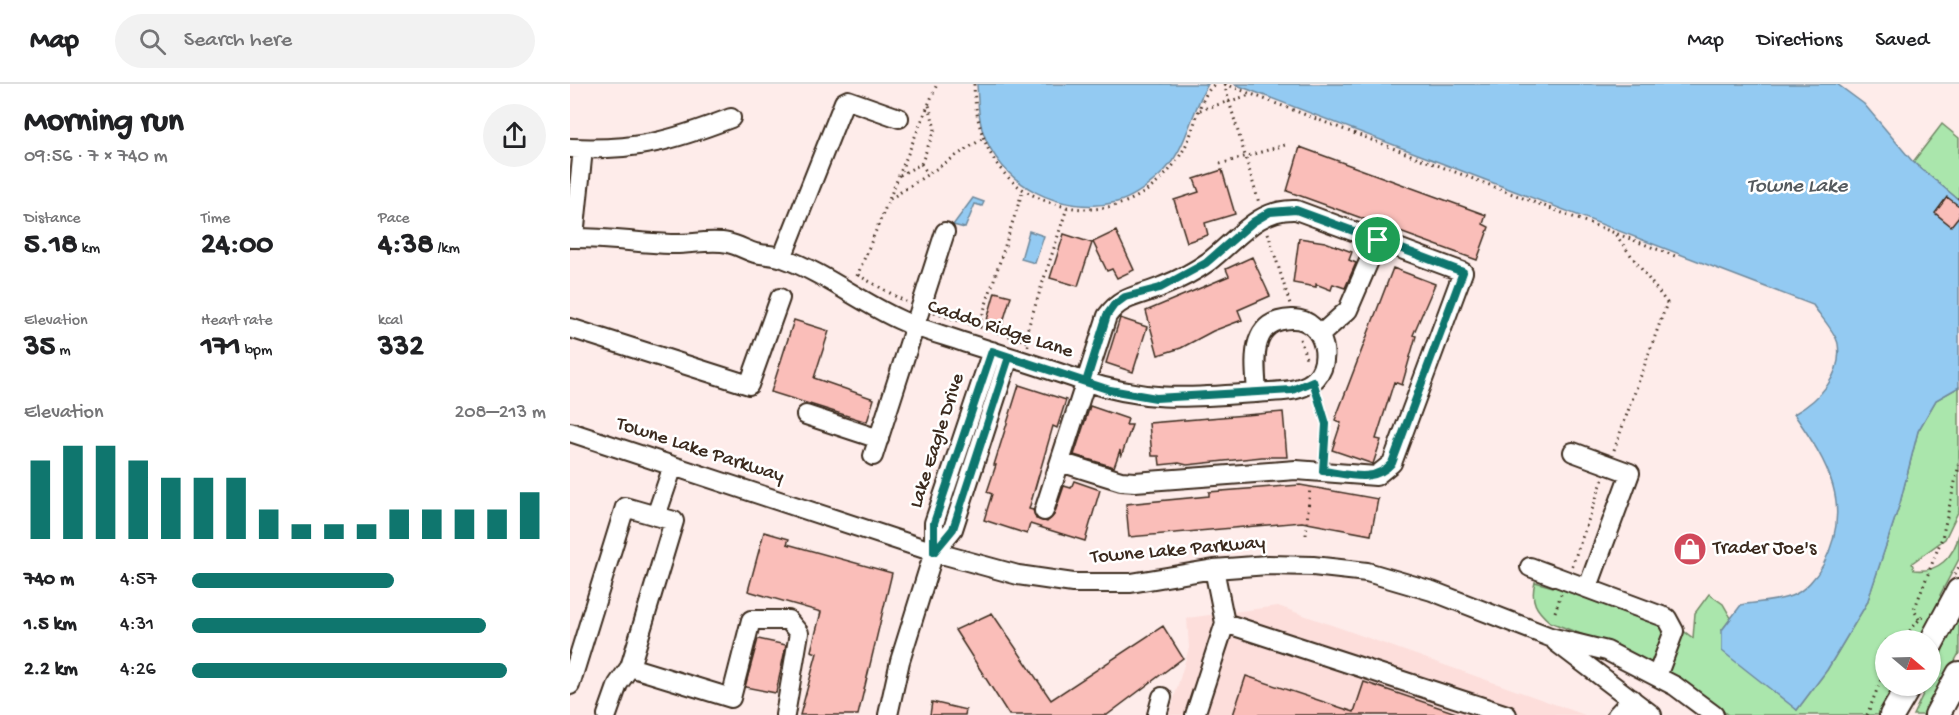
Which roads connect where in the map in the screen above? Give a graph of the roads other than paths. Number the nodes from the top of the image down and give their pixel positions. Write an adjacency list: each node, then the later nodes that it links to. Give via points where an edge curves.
1 (731, 118): 3 (street, via 644,147)
2 (899, 118): 7 (street, via 848,100 844,102)
3 (576, 148): 5 (street)
4 (945, 232): 9 (street)
5 (572, 238): 7 (street, Caddo Ridge Lane, via 726,243)
6 (1378, 240): 11 (street, via 1348,310); 13 (street, via 1296,210 1283,209 1263,217 1206,263 1160,288 1125,297 1114,305 1107,315); 18 (street, via 1463,272 1392,463 1376,476 1317,471 1135,482)
7 (782, 258): 9 (street, Caddo Ridge Lane, via 847,292)
8 (780, 298): 10 (street, via 749,385)
9 (917, 320): 12 (street, Caddo Ridge Lane); 15 (street, via 876,447)
10 (570, 328)
11 (1320, 335): 14 (street, Caddo Ridge Lane, via 1324,362 1313,381 1292,390); 14 (street, via 1309,324 1294,319 1268,326 1258,338 1254,355)
12 (1000, 354): 13 (street, Caddo Ridge Lane); 22 (street, Lake Eagle Drive, via 953,529)
13 (1086, 382): 14 (street, Caddo Ridge Lane, via 1156,398); 18 (street)
14 (1257, 393)
15 (806, 415)
16 (570, 432): 19 (street, Towne Lake Parkway)
17 (1573, 452): 25 (street, via 1630,474)
18 (1060, 462): 20 (street)
19 (673, 466): 21 (street); 22 (street, Towne Lake Parkway)
20 (1044, 510)
21 (656, 516): 30 (street, via 674,521); 33 (street, via 625,507)
22 (934, 552): 24 (street, Towne Lake Parkway, via 1018,575 1073,583 1131,583); 39 (street, via 900,661)
23 (1530, 567): 25 (street)
24 (1214, 569): 27 (street); 29 (street, Towne Lake Parkway, via 1279,565 1367,572 1432,591)
25 (1588, 587): 32 (street, via 1667,618 1674,631)
26 (1959, 591): 28 (main road)
27 (1225, 623): 41 (street); 42 (street)
28 (1938, 630)
29 (1550, 637): 32 (street, Towne Lake Parkway, via 1606,651); 36 (street, Towne Lake Parkway)
30 (630, 667): 37 (street, via 618,684); 38 (street, via 731,698 751,620 788,620 799,633)
31 (1959, 674): 47 (main road)
32 (1657, 676): 45 (street, Towne Lake Parkway)
33 (570, 685)
34 (1903, 696): 46 (main road)
35 (1162, 697): 40 (street)
36 (1632, 699): 43 (street); 44 (street, Towne Lake Parkway)
37 (607, 715)
38 (785, 715)
39 (888, 715)
40 (1157, 715)
41 (1195, 715)
42 (1507, 715)
43 (1617, 715)
44 (1652, 715)
45 (1714, 715)
46 (1893, 715)
47 (1937, 715)

